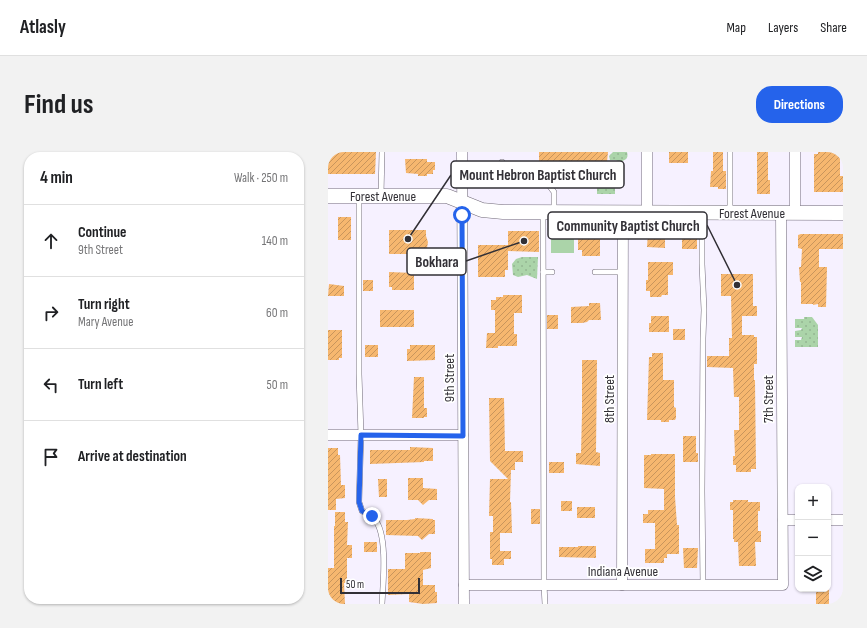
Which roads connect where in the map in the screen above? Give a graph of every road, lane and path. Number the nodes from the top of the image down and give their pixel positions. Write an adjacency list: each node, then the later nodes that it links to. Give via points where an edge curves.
1 (382, 152): 13 (lane)
2 (462, 152): 7 (street, 9th Street)
3 (646, 152): 17 (street)
4 (730, 152): 19 (lane)
5 (795, 152): 21 (street)
6 (502, 162): 9 (lane)
7 (462, 176): 8 (lane); 14 (street, 9th Street)
8 (489, 176)
9 (502, 176)
10 (533, 176): 15 (lane, via 542,176 554,192)
11 (328, 196): 12 (street, Forest Avenue)
12 (359, 196): 13 (street, Forest Avenue); 28 (lane)
13 (381, 196): 14 (street, Forest Avenue, via 447,196)
14 (462, 203): 15 (street, Forest Avenue, via 482,210); 29 (street, 9th Street)
15 (549, 212): 16 (street, Forest Avenue); 23 (lane)
16 (624, 212): 17 (street, Forest Avenue); 26 (street, 8th Street)
17 (647, 212): 18 (street, Forest Avenue)
18 (702, 213): 19 (street, Forest Avenue); 37 (lane)
19 (730, 213): 20 (street, Forest Avenue)
20 (781, 213): 21 (street, Forest Avenue); 30 (street, 7th Street)
21 (795, 213): 22 (street, Forest Avenue)
22 (843, 213)
23 (543, 272): 24 (lane); 35 (lane)
24 (552, 272)
25 (595, 272): 26 (lane)
26 (623, 272): 36 (street, 8th Street)
27 (328, 435): 28 (street)
28 (361, 435): 29 (street); 39 (lane, via 359,502 362,511 372,516 380,529 384,553)
29 (463, 436): 34 (street, 9th Street)
30 (783, 520): 31 (street); 38 (street, 7th Street)
31 (795, 520)
32 (831, 520): 33 (street)
33 (843, 520)
34 (464, 585): 35 (street, Indiana Avenue); 40 (street, 9th Street)
35 (544, 585): 36 (street, Indiana Avenue); 41 (lane)
36 (622, 585): 37 (street, Indiana Avenue)
37 (703, 585): 38 (street, Indiana Avenue)
38 (783, 585)
39 (382, 604)
40 (464, 604)
41 (545, 604)

